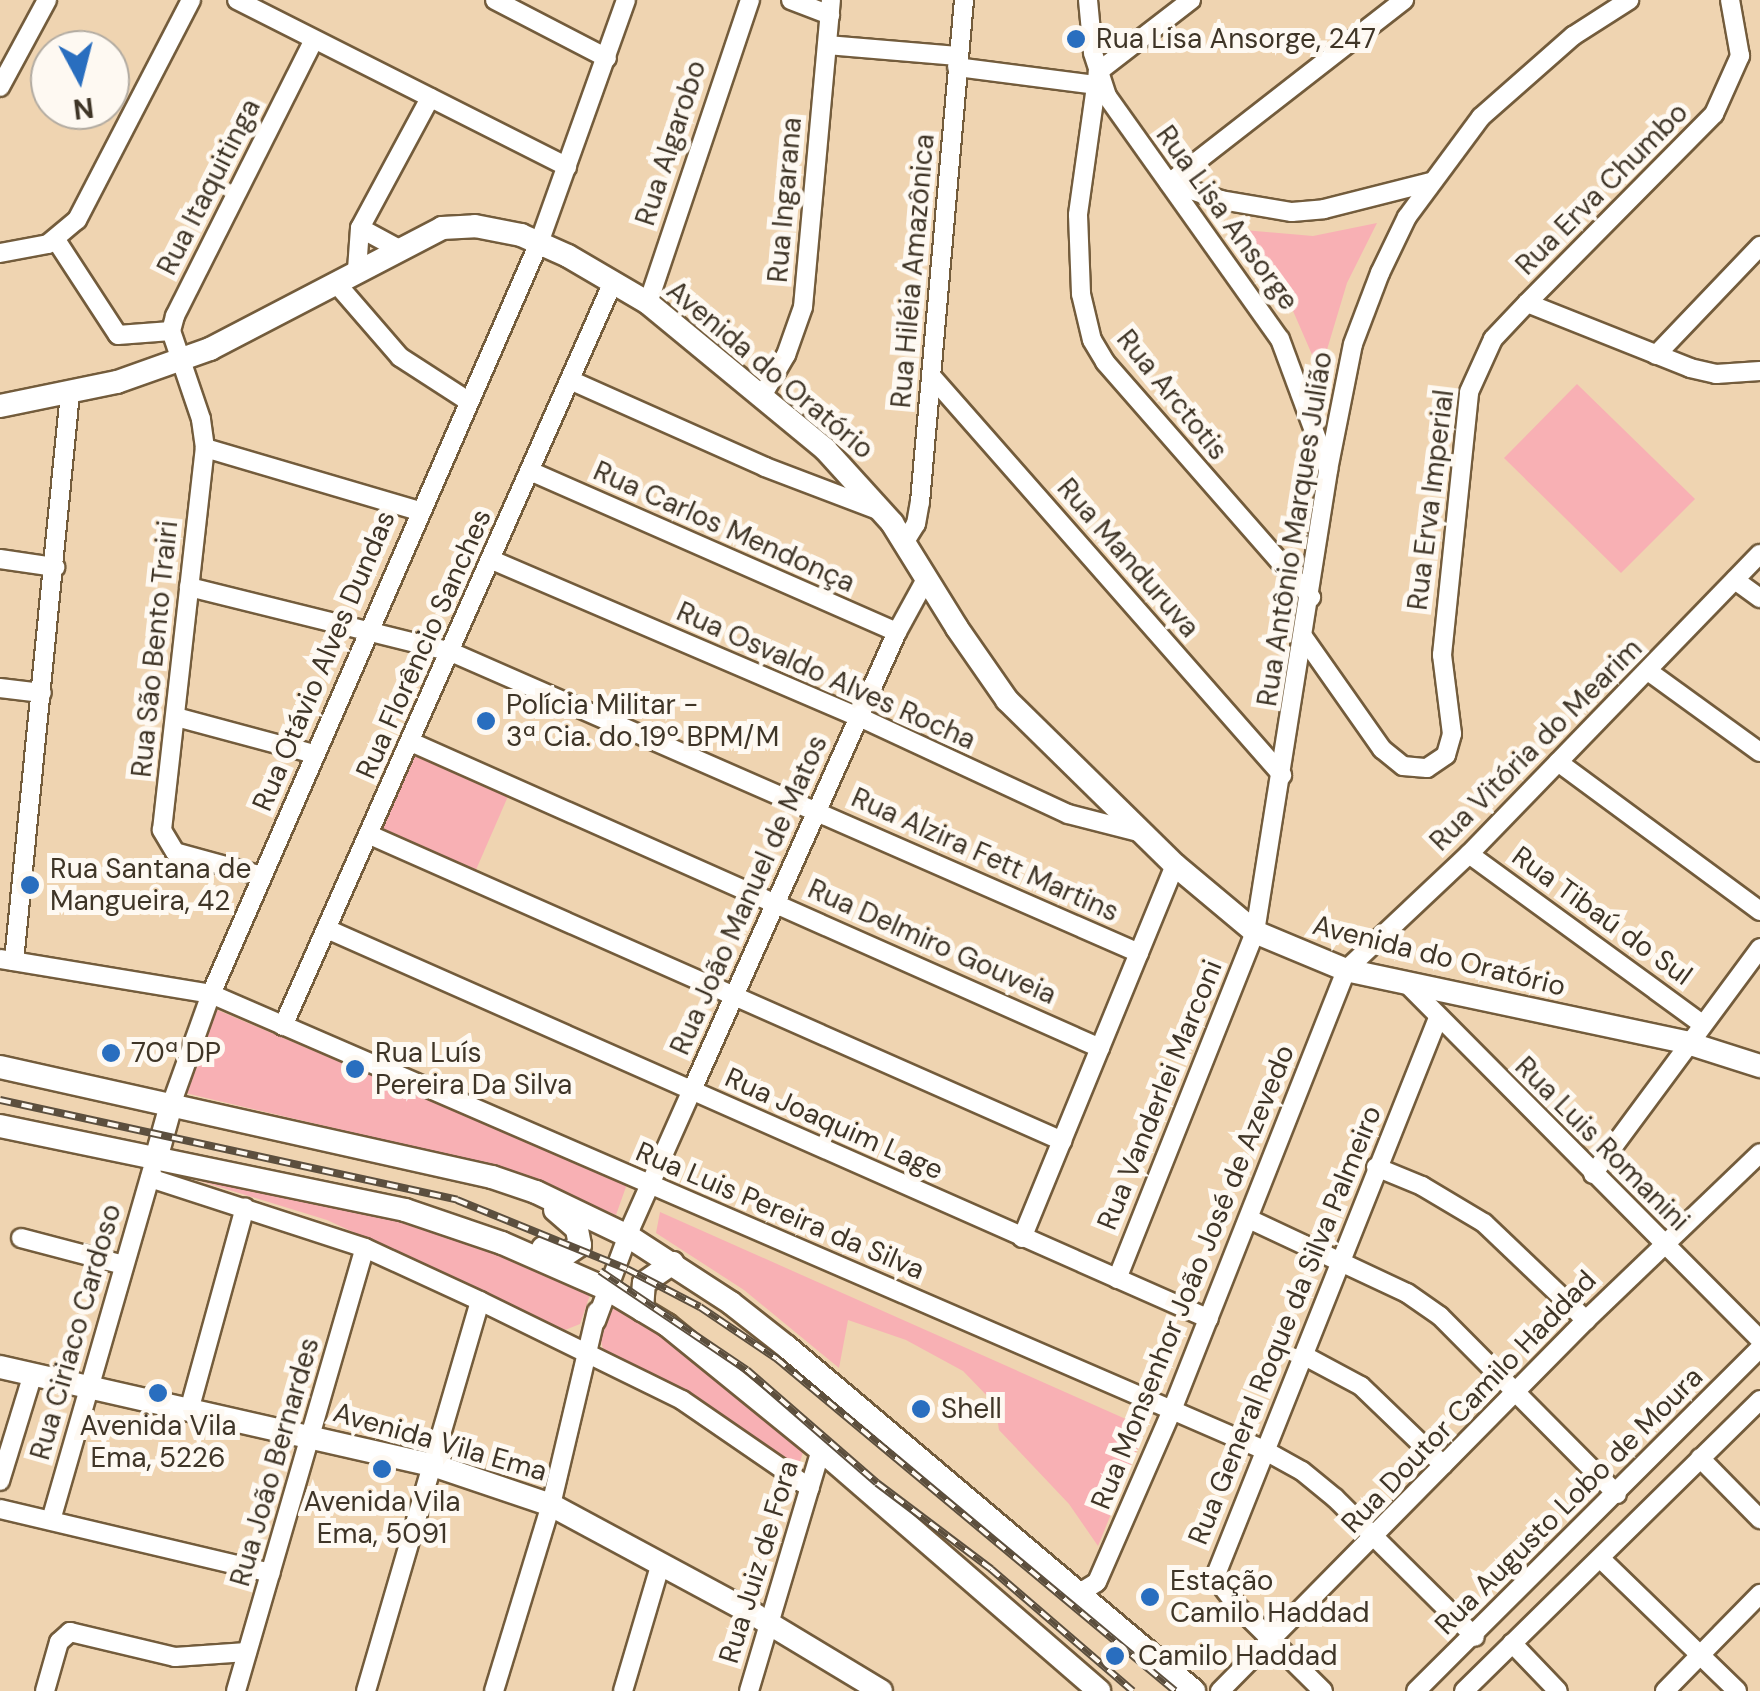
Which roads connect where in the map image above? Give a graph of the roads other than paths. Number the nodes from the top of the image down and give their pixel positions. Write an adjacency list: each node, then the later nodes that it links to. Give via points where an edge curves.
1 (47, 0): 21 (street)
2 (191, 0): 27 (street, via 77,220)
3 (237, 0): 16 (street)
4 (495, 0): 14 (street)
5 (626, 0): 18 (street, Rua Otávio Alves Dundas)
6 (750, 0): 35 (street, Rua Algarobo)
7 (791, 0): 15 (street)
8 (964, 0): 19 (street, Rua Hiléia Amazônica)
9 (1088, 0): 20 (street, Rua Lisa Ansorge)
10 (1191, 0): 20 (street)
11 (1404, 0): 25 (street)
12 (1629, 0): 24 (street, Rua Antônio Marques Julião, via 1518,81)
13 (1730, 0): 36 (street, Rua Erva Chumbo, via 1740,56 1714,114)
14 (514, 4): 18 (street)
15 (830, 7): 17 (street, Rua Ingarana)
16 (314, 40): 22 (street); 37 (street, Rua Itaquitinga)
17 (827, 46): 19 (street); 44 (street, Rua Ingarana, via 803,307)
18 (607, 58): 23 (street, Rua Otávio Alves Dundas)
19 (958, 62): 20 (street); 41 (street, Rua Hiléia Amazônica)
20 (1097, 78): 25 (street, Rua Lisa Ansorge); 60 (street, Rua Arctotis, via 1077,261 1092,340 1126,390)
21 (0, 88)
22 (430, 98): 23 (street); 26 (street)
23 (567, 167): 28 (street, Rua Otávio Alves Dundas)
24 (1431, 182): 25 (street, via 1292,212); 48 (street, Rua Antônio Marques Julião, via 1407,217 1353,344)
25 (1170, 183): 48 (street, Rua Lisa Ansorge, via 1280,339)
26 (360, 228): 30 (street); 32 (street)
27 (56, 240): 31 (street); 37 (street, via 118,335)
28 (540, 242): 30 (main road, Avenida do Oratório, via 460,225); 33 (main road, Avenida do Oratório); 45 (street, Rua Otávio Alves Dundas)
29 (1760, 246): 38 (street)
30 (397, 248): 32 (main road, Avenida do Oratório)
31 (0, 253)
32 (357, 270): 34 (main road, Avenida do Oratório)
33 (613, 282): 35 (main road, Avenida do Oratório); 42 (street, Rua Florêncio Sanches)
34 (336, 283): 39 (main road, Avenida do Oratório); 45 (street, via 400,356)
35 (648, 303): 44 (main road, Avenida do Oratório)
36 (1527, 303): 38 (street); 64 (street, Rua Erva Imperial, via 1493,340 1469,392 1442,655 1452,734 1446,755 1416,770 1393,758)
37 (171, 331): 39 (street)
38 (1656, 354): 40 (street, via 1716,374)
39 (180, 362): 43 (main road, Avenida do Oratório); 47 (street, Rua São Bento Trairi)
40 (1760, 371)
41 (933, 378): 52 (street, Rua Hiléia Amazônica, via 918,516); 75 (street, Rua Manduruva)
42 (570, 380): 49 (street, Rua Florêncio Sanches); 51 (street)
43 (70, 393): 46 (main road, Avenida do Oratório); 56 (street)
44 (762, 396): 51 (main road, Avenida do Oratório, via 825,449)
45 (468, 401): 50 (street, Rua Otávio Alves Dundas)
46 (0, 406)
47 (205, 448): 50 (street); 59 (street, Rua São Bento Trairi)
48 (1328, 470): 60 (street, Rua Antônio Marques Julião)
49 (530, 471): 55 (street, Rua Florêncio Sanches); 63 (street, Rua Carlos Mendonça)
50 (419, 511): 62 (street, Rua Otávio Alves Dundas)
51 (883, 512): 52 (main road, Avenida do Oratório)
52 (904, 543): 57 (main road, Avenida do Oratório)
53 (1760, 554): 58 (street, Rua Vitória do Mearim)
54 (0, 559): 56 (street)
55 (492, 560): 65 (street, Rua Florêncio Sanches); 70 (street, Rua Osvaldo Alves Rocha)
56 (55, 566): 68 (street)
57 (926, 579): 63 (street, Rua João Manuel de Matos); 77 (main road, Avenida do Oratório, via 1007,700)
58 (1735, 580): 61 (street); 66 (street, Rua Vitória do Mearim)
59 (189, 587): 62 (street, Rua Alzira Fett Martins); 69 (street, Rua São Bento Trairi)
60 (1311, 596): 64 (street, Rua Antônio Marques Julião)
61 (1760, 598)
62 (367, 631): 65 (street, Rua Alzira Fett Martins); 73 (street, Rua Otávio Alves Dundas)
63 (896, 632): 70 (street, Rua João Manuel de Matos)
64 (1304, 638): 75 (street, Rua Antônio Marques Julião)
65 (451, 652): 71 (street, Rua Florêncio Sanches); 76 (street, Rua Alzira Fett Martins)
66 (1648, 670): 72 (street); 74 (street, Rua Vitória do Mearim)
67 (0, 688): 68 (street)
68 (42, 693): 88 (street)
69 (176, 717): 73 (street); 81 (street, Rua São Bento Trairi, via 166,842 186,856)
70 (859, 717): 76 (street, Rua João Manuel de Matos); 77 (street, Rua Osvaldo Alves Rocha, via 1068,814)
71 (411, 742): 78 (street, Rua Florêncio Sanches); 82 (street, Rua Delmiro Gouveia)
72 (1760, 752)
73 (314, 754): 81 (street, Rua Otávio Alves Dundas)
74 (1558, 762): 79 (street, Rua Vitória do Mearim); 83 (street)
75 (1282, 775): 85 (street, Rua Antônio Marques Julião)
76 (816, 812): 82 (street, Rua João Manuel de Matos); 87 (street, Rua Alzira Fett Martins)
77 (1142, 833): 80 (main road, Avenida do Oratório)
78 (370, 835): 84 (street, Rua Florêncio Sanches); 92 (street)
79 (1469, 854): 89 (street, Rua Vitória do Mearim); 95 (street, Rua Tibaú do Sul)
80 (1175, 865): 85 (main road, Avenida do Oratório); 87 (street)
81 (262, 876): 91 (street, Rua Otávio Alves Dundas)
82 (776, 902): 92 (street, Rua João Manuel de Matos); 96 (street, Rua Delmiro Gouveia)
83 (1760, 911)
84 (328, 929): 94 (street, Rua Florêncio Sanches); 99 (street, Rua Joaquim Lage)
85 (1255, 932): 89 (main road, Avenida do Oratório); 120 (street, Rua Vanderlei Marconi)
86 (1760, 948): 95 (street)
87 (1139, 953): 96 (street)
88 (7, 960): 91 (street, Rua Luis Pereira da Silva)
89 (1346, 970): 90 (main road, Avenida do Oratório); 111 (street, Rua Monsenhor João José de Azevedo)
90 (1408, 985): 93 (street, Rua Luis Romanini); 95 (main road, Avenida do Oratório)
91 (210, 994): 94 (street, Rua Luis Pereira da Silva); 100 (street, Rua Otávio Alves Dundas)
92 (735, 995): 99 (street, Rua João Manuel de Matos); 102 (street)
93 (1438, 1018): 105 (street, Rua General Roque da Silva Palmeiro); 106 (street, Rua Luis Romanini)
94 (282, 1026): 107 (street, Rua Luis Pereira da Silva)
95 (1695, 1033): 98 (main road, Avenida do Oratório); 106 (street)
96 (1100, 1048): 102 (street)
97 (0, 1068): 100 (main road)
98 (1757, 1068)
99 (692, 1090): 107 (street, Rua João Manuel de Matos); 114 (street, Rua Joaquim Lage)
100 (171, 1105): 104 (main road); 108 (main road, via 418,1158)
101 (0, 1126): 104 (main road)
102 (1062, 1141): 114 (street)
103 (1760, 1153): 115 (street, Rua Doutor Camilo Haddad)
104 (160, 1166): 109 (street); 110 (main road); 119 (street, Rua Ciriaco Cardoso)
105 (1376, 1167): 117 (street, Rua General Roque da Silva Palmeiro); 125 (street, via 1484,1223)
106 (1592, 1174): 115 (street, Rua Luis Romanini)
107 (650, 1184): 112 (street, Rua João Manuel de Matos); 136 (street, Rua Luis Pereira da Silva)
108 (536, 1192): 110 (main road, via 577,1229 580,1245 574,1252 560,1254); 112 (main road)
109 (245, 1207): 116 (street); 135 (street)
110 (405, 1210): 121 (main road)
111 (1249, 1219): 117 (street); 124 (street, Rua Monsenhor João José de Azevedo)
112 (628, 1236): 118 (main road); 121 (street, Rua João Manuel de Matos)
113 (21, 1238): 119 (street)
114 (1022, 1238): 120 (street, Rua Joaquim Lage)
115 (1665, 1246): 125 (street, Rua Doutor Camilo Haddad); 126 (street, Rua Luis Romanini)
116 (365, 1248): 122 (street); 137 (street, Rua João Bernardes)
117 (1340, 1260): 129 (street, Rua General Roque da Silva Palmeiro); 133 (street, via 1440,1316)
118 (672, 1263): 123 (main road, via 644,1283); 154 (main road, via 787,1347)
119 (124, 1265): 132 (street, Rua Ciriaco Cardoso)
120 (1116, 1278): 124 (street, Rua Joaquim Lage)
121 (606, 1289): 123 (main road); 128 (street, Rua João Manuel de Matos)
122 (480, 1300): 128 (street); 141 (street)
123 (642, 1310): 138 (main road)
124 (1209, 1319): 136 (street, Rua Monsenhor João José de Azevedo)
125 (1586, 1320): 133 (street, Rua Doutor Camilo Haddad)
126 (1760, 1339)
127 (1760, 1348): 145 (street, Rua Augusto Lobo de Moura)
128 (588, 1352): 144 (street, via 682,1400); 146 (street, Rua João Manuel de Matos)
129 (1302, 1355): 139 (street, Rua General Roque da Silva Palmeiro); 142 (street, via 1361,1386)
130 (0, 1367): 131 (main road, Avenida Vila Ema)
131 (33, 1374): 132 (main road, Avenida Vila Ema); 143 (street)
132 (90, 1385): 135 (main road, Avenida Vila Ema); 149 (street, Rua Ciriaco Cardoso)
133 (1515, 1392): 142 (street, Rua Doutor Camilo Haddad); 145 (street)
134 (1760, 1400): 140 (street)
135 (190, 1406): 137 (main road, Avenida Vila Ema)
136 (1172, 1410): 139 (street, Rua Luis Pereira da Silva); 154 (street, Rua Monsenhor João José de Azevedo, via 1097,1582)
137 (312, 1436): 141 (main road, Avenida Vila Ema); 153 (street, Rua João Bernardes)
138 (821, 1450): 144 (street, Rua Juiz de Fora); 169 (main road)
139 (1264, 1450): 150 (street, Rua Luis Pereira da Silva, via 1302,1471); 158 (street, Rua General Roque da Silva Palmeiro, via 1217,1577)
140 (1700, 1458): 148 (street); 151 (street)
141 (433, 1465): 146 (main road, Avenida Vila Ema); 164 (street)
142 (1443, 1465): 150 (street, Rua Doutor Camilo Haddad)
143 (0, 1480)
144 (810, 1488): 156 (street, Rua Juiz de Fora)
145 (1618, 1494): 157 (street, Rua Augusto Lobo de Moura)
146 (551, 1505): 152 (main road, Avenida Vila Ema); 165 (street, Rua João Manuel de Matos)
147 (0, 1508): 149 (street)
148 (1760, 1519)
149 (51, 1520): 153 (street)
150 (1375, 1538): 157 (street, Rua Luis Pereira da Silva); 158 (street, Rua Doutor Camilo Haddad)
151 (1602, 1560): 159 (street); 161 (street)
152 (660, 1566): 156 (main road, Avenida Vila Ema); 166 (street)
153 (271, 1573): 160 (street, Rua João Bernardes)
154 (1078, 1594): 170 (main road)
155 (1760, 1594): 161 (street)
156 (769, 1624): 167 (street, Rua Juiz de Fora); 168 (main road, Avenida Vila Ema)
157 (1475, 1636): 173 (street, Rua Augusto Lobo de Moura)
158 (1270, 1639): 171 (street, Rua Doutor Camilo Haddad); 172 (street)
159 (1512, 1643): 174 (street); 175 (street)
160 (247, 1652): 162 (street, via 175,1657 70,1632 59,1642); 163 (street, Rua João Bernardes)
161 (1698, 1658): 176 (street); 177 (street)
162 (45, 1691)
163 (236, 1691)
164 (366, 1691)
165 (494, 1691)
166 (623, 1691)
167 (750, 1691)
168 (882, 1691)
169 (1099, 1691)
170 (1194, 1691)
171 (1220, 1691)
172 (1323, 1691)
173 (1416, 1691)
174 (1464, 1691)
175 (1558, 1691)
176 (1665, 1691)
177 (1737, 1691)

